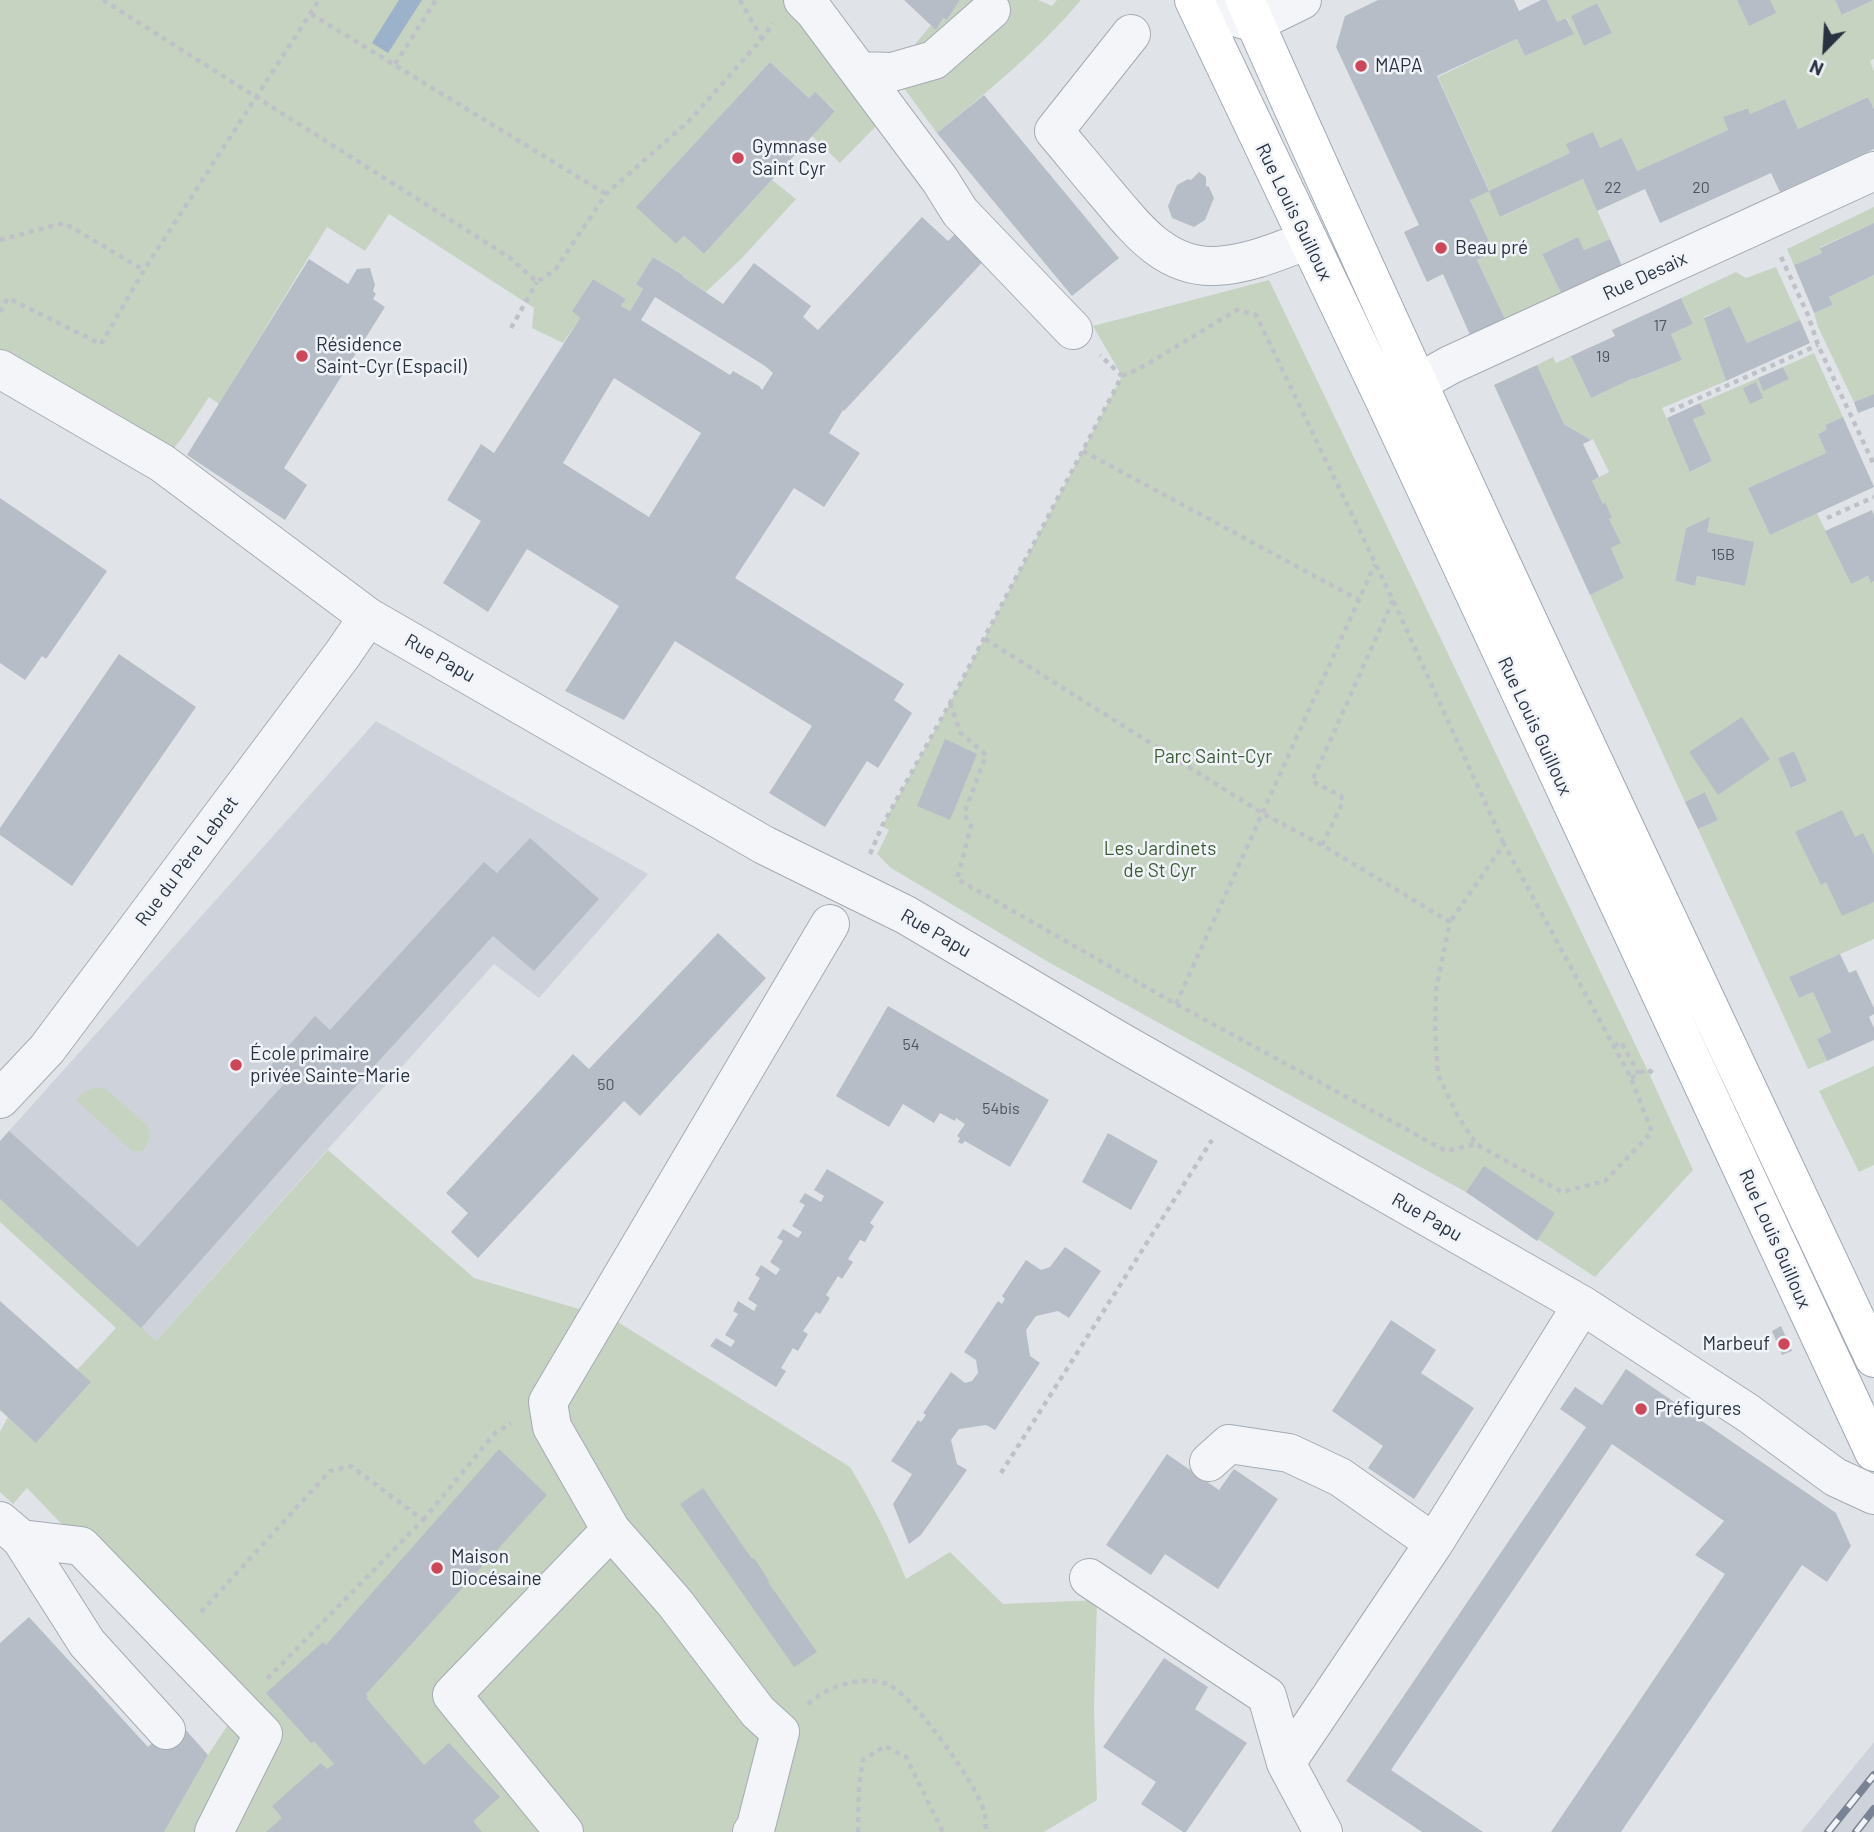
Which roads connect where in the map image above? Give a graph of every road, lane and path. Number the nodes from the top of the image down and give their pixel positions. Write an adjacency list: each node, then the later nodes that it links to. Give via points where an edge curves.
1 (103, 0): 16 (path)
2 (319, 0): 11 (path)
3 (436, 0): 14 (path)
4 (740, 0): 13 (path)
5 (1194, 0): 21 (main road, Rue Louis Guilloux)
6 (1217, 0): 10 (street, via 1224,14)
7 (1303, 0): 10 (street)
8 (789, 10): 13 (path); 15 (street)
9 (991, 10): 15 (street, via 934,60 892,72)
10 (1250, 11): 30 (main road, Rue Louis Guilloux)
11 (310, 13): 14 (path); 16 (path)
12 (1131, 34): 21 (street, via 1054,131 1142,237 1185,263 1215,266)
13 (762, 39): 18 (path, via 690,120)
14 (395, 64): 18 (path)
15 (859, 72): 26 (street, via 960,212)
16 (255, 96): 22 (path); 23 (path, via 509,257)
17 (1874, 171): 19 (street, Rue Desaix)
18 (606, 194): 23 (path, via 555,270)
19 (1765, 221): 27 (path); 30 (street, Rue Desaix)
20 (0, 240): 22 (path, via 64,223)
21 (1308, 240): 57 (main road, Rue Louis Guilloux)
22 (144, 270): 24 (path, via 101,344 8,298)
23 (537, 282): 25 (path)
24 (0, 312)
25 (511, 328)
26 (1073, 330): 29 (path)
27 (1818, 345): 31 (path); 33 (path)
28 (0, 369): 39 (street, Rue Papu, via 162,463)
29 (1122, 376): 32 (path); 36 (path, via 1237,310 1256,315)
30 (1418, 383): 55 (main road, Rue Louis Guilloux)
31 (1670, 411)
32 (1083, 451): 37 (path); 40 (path)
33 (1874, 465)
34 (1874, 497): 35 (path)
35 (1827, 518)
36 (1375, 564): 37 (path); 38 (path)
37 (1359, 600): 42 (path)
38 (1393, 600): 43 (path); 44 (path, via 1312,781 1341,796 1343,802)
39 (368, 617): 45 (street, Rue Papu, via 764,845); 51 (street, Rue du Père Lebret, via 47,1049)
40 (985, 639): 41 (path); 42 (path)
41 (950, 704): 45 (path); 48 (path, via 960,732 986,755 964,814 971,827 957,879)
42 (1262, 813): 44 (path); 48 (path)
43 (1504, 844): 46 (path); 49 (path)
44 (1322, 845): 46 (path)
45 (851, 887): 52 (street, Rue Papu)
46 (1450, 922): 53 (path, via 1436,989 1438,1075)
47 (830, 924): 63 (street, via 548,1402 552,1427)
48 (1176, 1004): 53 (path, via 1446,1151)
49 (1614, 1046): 50 (path); 50 (path, via 1622,1042 1639,1074)
50 (1631, 1078): 53 (path, via 1652,1132 1605,1181 1562,1192)
51 (0, 1099)
52 (1233, 1106): 54 (street, Rue Papu); 59 (path)
53 (1476, 1144)
54 (1581, 1305): 60 (street, Rue Papu, via 1748,1413 1835,1477); 64 (street)
55 (1874, 1358)
56 (495, 1433): 61 (path)
57 (1874, 1452)
58 (1209, 1462): 64 (street, via 1229,1444 1289,1453 1340,1477)
59 (1001, 1473)
60 (1874, 1495)
61 (423, 1520): 66 (path, via 351,1466 330,1471); 67 (path)
62 (10, 1530): 66 (street, via 81,1546); 68 (street, via 87,1643)
63 (611, 1530): 69 (street, via 675,1603 758,1712); 72 (street, via 452,1695)
64 (1434, 1543): 70 (street)
65 (1089, 1578): 70 (street, via 1267,1696)
66 (174, 1642): 67 (street)
67 (239, 1708): 71 (street, via 262,1734)
68 (166, 1730)
69 (780, 1732): 73 (street); 76 (path, via 817,1696 856,1680 889,1684 940,1736 975,1791 984,1811)
70 (1286, 1763): 77 (street)
71 (214, 1832)
72 (564, 1832)
73 (751, 1832)
74 (858, 1832): 75 (path, via 863,1760 885,1746 906,1757)
75 (943, 1832)
76 (986, 1832)
77 (1323, 1832)

